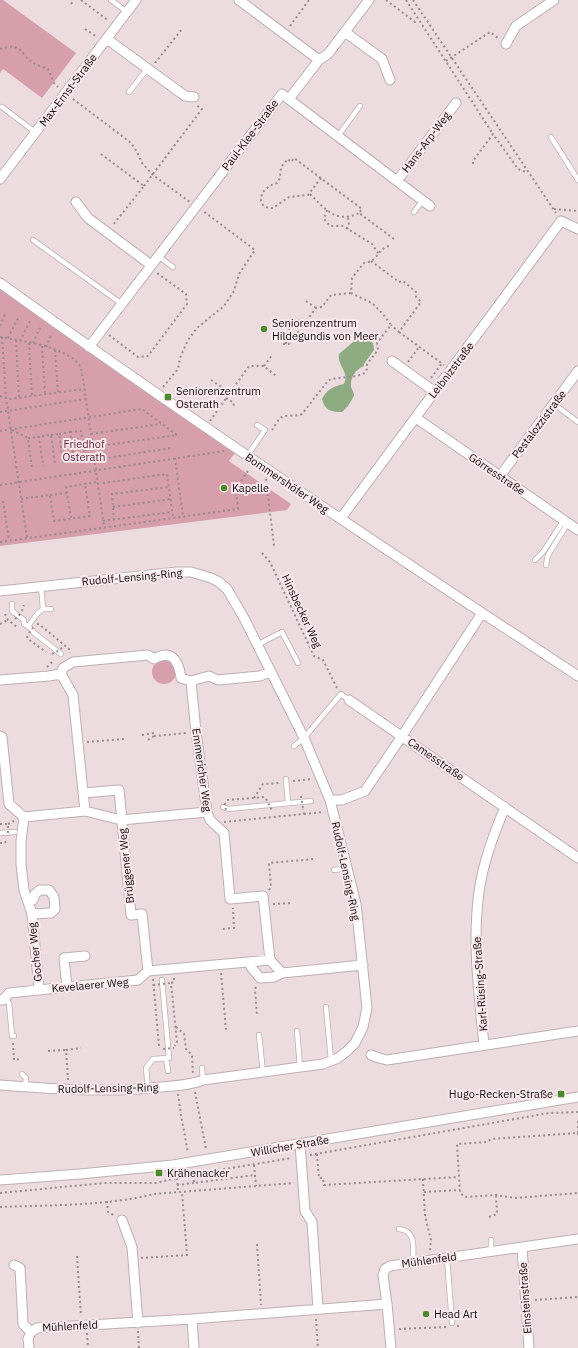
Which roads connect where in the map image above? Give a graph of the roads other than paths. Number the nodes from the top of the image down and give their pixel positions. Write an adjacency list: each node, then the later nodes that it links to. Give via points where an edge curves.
1 (111, 0): 6 (lane)
2 (136, 0): 6 (street, Max-Ernst-Straße)
3 (369, 0): 7 (street)
4 (244, 1): 10 (street)
5 (549, 1): 9 (street, via 516,26)
6 (127, 12): 8 (street, Max-Ernst-Straße)
7 (345, 32): 10 (street, via 328,54); 12 (street, via 382,59)
8 (105, 41): 11 (street); 19 (street, Max-Ernst-Straße)
9 (506, 44)
10 (319, 60): 15 (street)
11 (148, 70): 13 (lane); 14 (street, via 185,96)
12 (390, 80)
13 (129, 92)
14 (194, 97)
15 (289, 100): 20 (street, Paul-Klee-Straße); 30 (street, Paul-Klee-Straße, via 282,94)
16 (456, 103): 24 (street, Hans-Arp-Weg)
17 (360, 106): 20 (lane)
18 (2, 107): 19 (lane)
19 (35, 132): 22 (street, Max-Ernst-Straße)
20 (338, 136): 24 (street, Paul-Klee-Straße)
21 (551, 137): 23 (lane)
22 (0, 179)
23 (578, 180)
24 (397, 181): 26 (street, Paul-Klee-Straße)
25 (76, 202): 31 (street, via 88,218)
26 (426, 203): 27 (lane)
27 (414, 212)
28 (578, 229): 38 (street, Leibnizstraße, via 561,221)
29 (33, 240): 34 (lane)
30 (158, 256): 31 (street, Paul-Klee-Straße); 32 (lane)
31 (150, 266): 34 (street, Paul-Klee-Straße)
32 (173, 267)
33 (0, 283): 35 (street, Bommershöfer Weg)
34 (122, 304): 35 (street, Paul-Klee-Straße)
35 (89, 347): 43 (street, Bommershöfer Weg)
36 (392, 361): 38 (street)
37 (578, 372): 39 (street, Pestalozzistraße)
38 (435, 392): 40 (street, Leibnizstraße)
39 (554, 404): 41 (lane); 44 (street, Pestalozzistraße)
40 (416, 418): 44 (street, Görresstraße); 45 (street, Leibnizstraße)
41 (578, 422)
42 (257, 425): 43 (lane, via 265,430)
43 (251, 459): 45 (street, Bommershöfer Weg)
44 (500, 476): 46 (street, Görresstraße)
45 (341, 518): 55 (street, Bommershöfer Weg)
46 (566, 521): 47 (street, Görresstraße); 48 (lane); 49 (lane, via 548,555)
47 (578, 530)
48 (535, 560)
49 (546, 565)
50 (41, 586): 51 (street, Rudolf-Lensing-Ring); 53 (lane); 57 (street, Rudolf-Lensing-Ring, via 191,572 211,578 227,589)
51 (0, 590)
52 (12, 604): 56 (lane, via 12,610)
53 (44, 609): 54 (lane); 56 (lane)
54 (51, 609)
55 (482, 613): 62 (street, Bommershöfer Weg); 67 (street)
56 (28, 626): 58 (lane)
57 (257, 645): 59 (lane, via 282,632); 60 (street, Rudolf-Lensing-Ring)
58 (61, 654)
59 (298, 663)
60 (270, 672): 64 (street, via 260,676 218,680 209,676); 68 (street, Rudolf-Lensing-Ring)
61 (61, 674): 63 (street); 64 (street, via 63,668 73,662 148,655 154,659 168,655 176,659 182,678); 71 (street, via 73,695)
62 (578, 676)
63 (0, 680)
64 (191, 681): 78 (street, Emmericher Weg)
65 (349, 700): 67 (street, Camesstraße); 68 (lane, Camesstraße, via 341,694)
66 (0, 736): 80 (street, via 9,804)
67 (402, 736): 72 (street, via 365,790 342,800); 76 (street, Camesstraße)
68 (304, 738): 69 (lane); 72 (street, Rudolf-Lensing-Ring)
69 (294, 746)
70 (286, 778): 74 (lane)
71 (83, 793): 77 (street); 79 (street, via 119,790)
72 (330, 800): 83 (street, Rudolf-Lensing-Ring)
73 (312, 801): 74 (lane)
74 (288, 803): 75 (lane, via 228,809)
75 (225, 807)
76 (505, 807): 82 (street, Camesstraße); 102 (street, Karl-Rüsing-Straße, via 485,862 479,892 476,948 480,1027)
77 (85, 811): 79 (street); 80 (street)
78 (207, 812): 79 (street); 88 (street, Emmericher Weg, via 210,820 224,833 230,899 264,901)
79 (121, 820): 92 (street, Brüggener Weg, via 131,915 142,914)
80 (20, 825): 81 (lane); 85 (street, Gocher Weg, via 21,864)
81 (0, 833)
82 (578, 858)
83 (347, 868): 84 (lane); 90 (street, Rudolf-Lensing-Ring, via 356,904)
84 (334, 870)
85 (28, 901): 86 (street, Gocher Weg); 86 (street, Gocher Weg, via 33,900 35,894 44,890 49,890 54,897 55,909 51,913)
86 (32, 914): 95 (street, Gocher Weg)
87 (85, 956): 94 (street, via 64,958)
88 (270, 960): 89 (street, Kevelaerer Weg); 91 (street)
89 (251, 962): 91 (street, via 251,967 260,978 274,977); 92 (street, Kevelaerer Weg)
90 (362, 965): 91 (street); 105 (street, Rudolf-Lensing-Ring, via 367,1008 364,1028 347,1051)
91 (282, 973)
92 (150, 974): 94 (street, Kevelaerer Weg, via 138,980)
93 (162, 980): 104 (lane, via 169,1058)
94 (67, 987): 95 (street, Kevelaerer Weg)
95 (39, 990): 96 (street, Kevelaerer Weg, via 9,993)
96 (3, 999): 101 (lane, via 9,1003)
97 (326, 1007): 105 (lane)
98 (297, 1031): 106 (lane)
99 (578, 1031): 102 (street, Karl-Rüsing-Straße)
100 (259, 1035): 109 (lane)
101 (13, 1036)
102 (484, 1045): 103 (street, Karl-Rüsing-Straße, via 387,1060)
103 (371, 1055)
104 (166, 1058): 108 (lane); 114 (lane, via 153,1059 145,1067)
105 (331, 1060): 106 (street, Rudolf-Lensing-Ring, via 323,1064)
106 (300, 1067): 109 (street, Rudolf-Lensing-Ring)
107 (202, 1068): 111 (lane)
108 (168, 1070)
109 (263, 1073): 111 (street, Rudolf-Lensing-Ring)
110 (22, 1074): 113 (lane, via 26,1078)
111 (203, 1080): 114 (street, Rudolf-Lensing-Ring, via 194,1084)
112 (0, 1085): 113 (street, Rudolf-Lensing-Ring)
113 (25, 1087): 114 (street, Rudolf-Lensing-Ring, via 69,1090)
114 (148, 1089)
115 (578, 1098): 116 (street, Willicher Straße)
116 (300, 1144): 117 (street, Willicher Straße, via 173,1165); 128 (street, via 305,1211 312,1222)
117 (0, 1180)
118 (122, 1220): 130 (street, via 132,1247)
119 (399, 1229): 125 (lane, via 412,1235)
120 (578, 1239): 122 (street, Mühlenfeld)
121 (491, 1240): 123 (lane)
122 (522, 1247): 123 (street, Mühlenfeld); 136 (street, Einsteinstraße)
123 (491, 1251): 124 (street, Mühlenfeld)
124 (447, 1258): 125 (street, Mühlenfeld); 131 (lane)
125 (413, 1262): 127 (street, Mühlenfeld, via 385,1269 383,1275)
126 (14, 1265): 132 (street, Mühlenfeld, via 20,1268 23,1324)
127 (387, 1304): 128 (street, Mühlenfeld); 135 (street)
128 (317, 1309): 129 (street, Mühlenfeld)
129 (192, 1320): 130 (street, Mühlenfeld); 134 (street)
130 (138, 1322): 132 (street, Mühlenfeld, via 37,1328)
131 (452, 1323)
132 (30, 1332): 133 (street)
133 (29, 1348)
134 (194, 1348)
135 (391, 1348)
136 (529, 1348)

